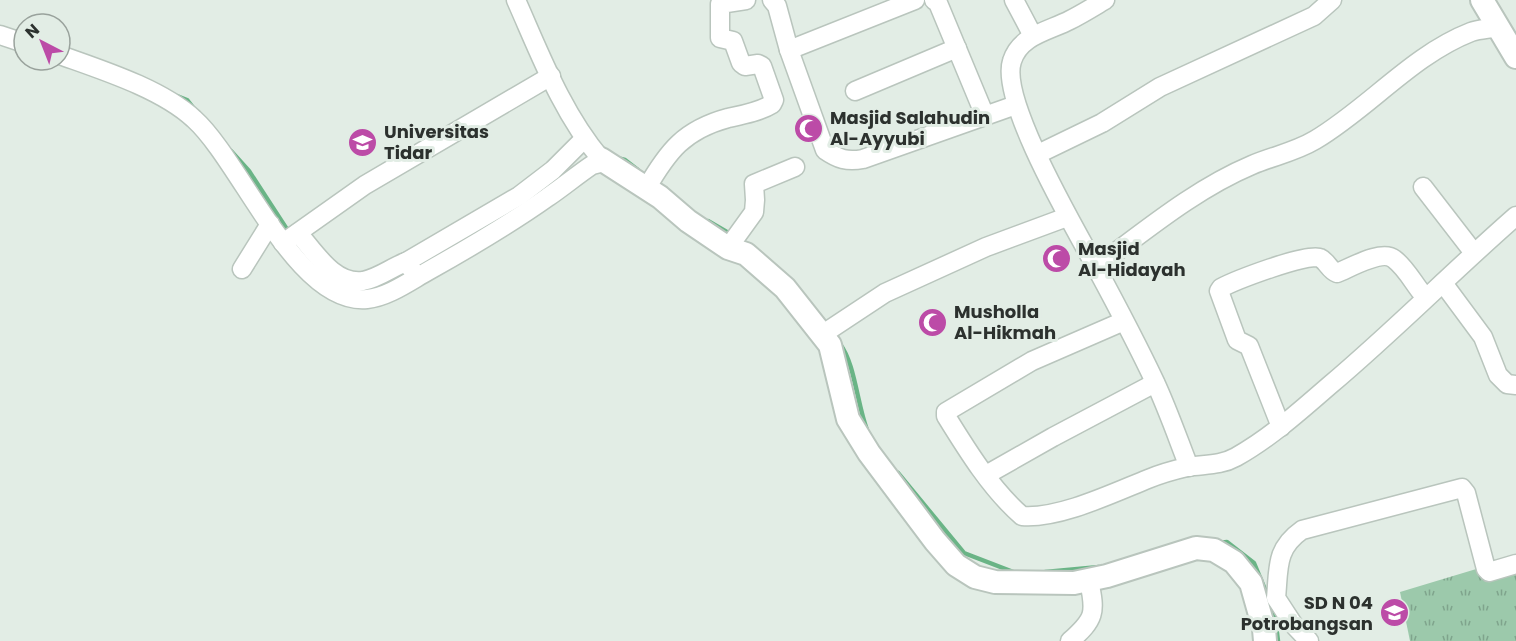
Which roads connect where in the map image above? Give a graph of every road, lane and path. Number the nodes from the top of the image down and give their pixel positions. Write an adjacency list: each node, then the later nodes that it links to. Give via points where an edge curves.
1 (516, 0): 17 (street)
2 (746, 0): 24 (street, via 720,4 720,38 733,41 745,66 762,66 774,100 772,105 711,123 686,136 670,151)
3 (772, 0): 14 (street)
4 (915, 0): 14 (street)
5 (934, 0): 13 (street)
6 (1014, 0): 12 (street)
7 (1105, 0): 10 (street)
8 (1332, 0): 22 (street, via 1314,16 1160,87 1102,123)
9 (1482, 0): 11 (main road)
10 (1084, 5): 12 (street, via 1067,21)
11 (1498, 27): 15 (main road); 32 (street, via 1473,31 1434,51 1317,139 1211,186)
12 (1033, 36): 19 (street, via 1018,48 1011,62)
13 (957, 48): 18 (street); 20 (street)
14 (789, 50): 20 (street, via 825,150 837,158 851,162 863,159)
15 (1516, 57)
16 (72, 59): 28 (street, via 145,89 194,119 215,142)
17 (551, 76): 21 (street); 29 (street, via 365,185)
18 (855, 91)
19 (1016, 105): 20 (street); 22 (street)
20 (985, 116)
21 (594, 151): 24 (main road); 34 (street, via 553,170); 34 (street, via 592,165 521,216)
22 (1038, 154): 27 (street)
23 (795, 167): 30 (street, via 754,184 754,212)
24 (650, 182): 30 (main road)
25 (1423, 187): 31 (street)
26 (1516, 216): 31 (street)
27 (1067, 217): 32 (street); 38 (street, via 986,247 885,292)
28 (270, 224): 29 (street); 33 (street)
29 (291, 237): 34 (street, via 345,279 364,281)
30 (734, 239): 38 (main road)
31 (1474, 253): 35 (street)
32 (1096, 267): 37 (street)
33 (242, 269)
34 (412, 269)
35 (1443, 283): 40 (street, via 1483,337 1498,375); 41 (street)
36 (1421, 292): 41 (street, via 1393,258 1385,255 1337,273 1321,258 1308,258 1278,265 1221,288 1237,340 1249,346)
37 (1124, 321): 39 (street); 43 (street, via 1032,362 947,410 945,416)
38 (829, 330): 45 (main road, via 849,419 869,453 956,565 975,577 994,582)
39 (1155, 383): 42 (street); 43 (street)
40 (1516, 386)
41 (1281, 427): 42 (street, via 1228,461)
42 (1189, 467): 43 (street, via 1031,517 1022,516 1010,506)
43 (986, 475)
44 (1516, 564): 46 (street, via 1489,572 1486,569 1462,488 1302,530 1284,548)
45 (1089, 581): 46 (main road, via 1202,548 1234,562); 47 (street, via 1095,607 1093,617)
46 (1272, 603): 48 (main road, via 1264,629); 49 (street)
47 (1070, 641)
48 (1265, 641)
49 (1309, 641)

